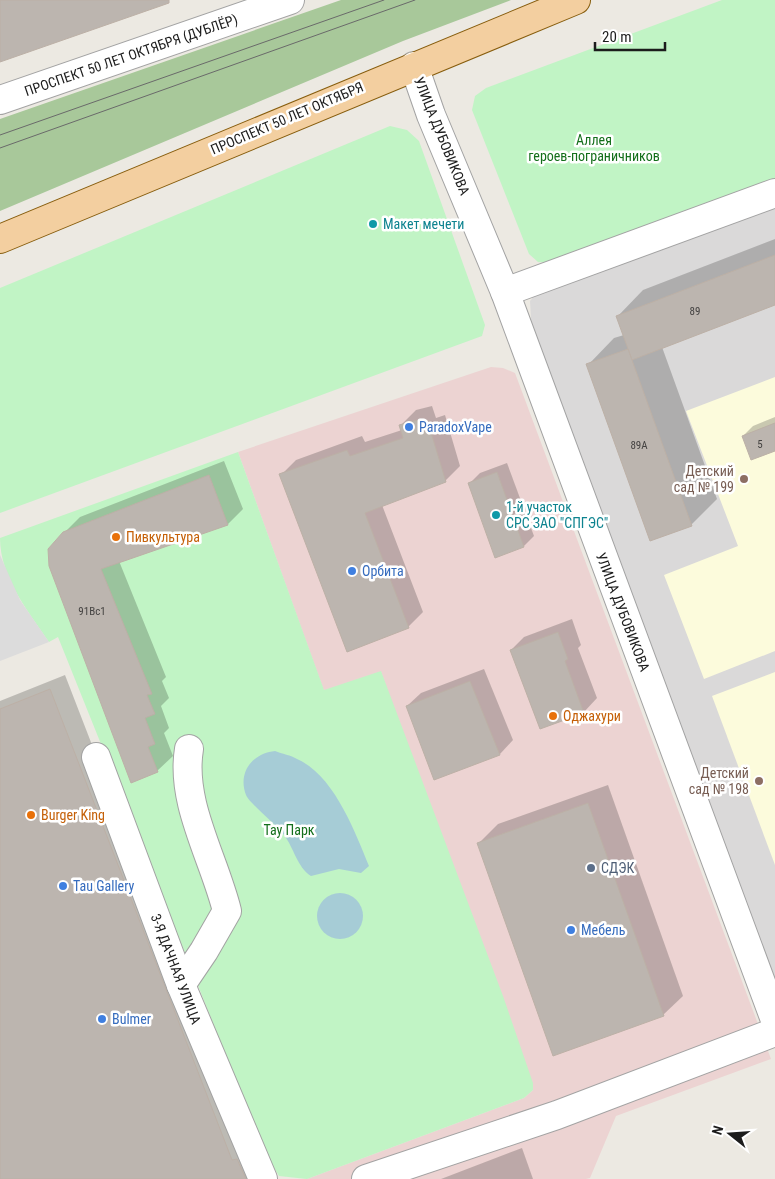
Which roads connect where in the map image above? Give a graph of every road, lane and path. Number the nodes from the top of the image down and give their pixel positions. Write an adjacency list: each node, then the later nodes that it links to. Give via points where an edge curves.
1 (290, 0): 4 (street, ПРОСПЕКТ 50 ЛЕТ ОКТЯБРЯ (ДУБЛЁР))
2 (576, 0): 3 (main road, ПРОСПЕКТ 50 ЛЕТ ОКТЯБРЯ)
3 (414, 66): 6 (main road, ПРОСПЕКТ 50 ЛЕТ ОКТЯБРЯ); 7 (street, УЛИЦА ДУБОВИКОВА, via 431,115)
4 (0, 100)
5 (775, 193): 7 (street)
6 (0, 238)
7 (505, 292): 11 (street, УЛИЦА ДУБОВИКОВА)
8 (189, 749): 10 (street, via 186,768 193,808 227,911)
9 (96, 757): 10 (street, 3-Я ДАЧНАЯ УЛИЦА)
10 (180, 985): 13 (street, 3-Я ДАЧНАЯ УЛИЦА, via 202,1058)
11 (775, 1020)
12 (775, 1032): 14 (street, via 557,1115)
13 (263, 1179)
14 (366, 1179)

